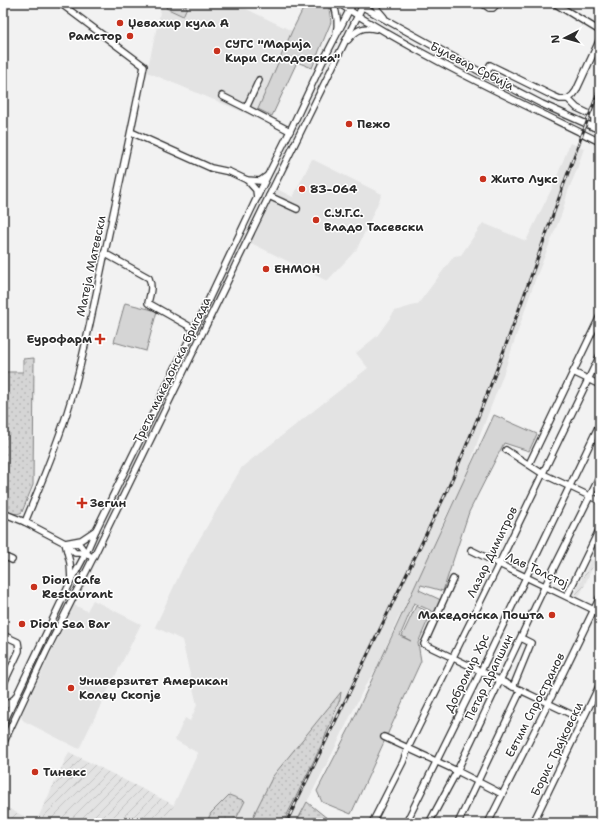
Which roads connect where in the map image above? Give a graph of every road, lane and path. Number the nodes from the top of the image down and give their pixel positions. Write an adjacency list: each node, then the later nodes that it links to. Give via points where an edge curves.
1 (60, 3): 28 (street, Матеја Матевски, via 144,66)
2 (332, 3): 17 (street, via 338,24)
3 (338, 3): 11 (street, Булевар Србија)
4 (353, 3): 11 (street, Трета македонска бригада)
5 (356, 3): 10 (street, Булевар Србија)
6 (374, 3): 13 (street)
7 (482, 3): 8 (street, via 489,8 493,8)
8 (497, 3)
9 (554, 3): 15 (street)
10 (363, 5): 12 (street, Трета македонска бригада); 13 (street, Булевар Србија)
11 (350, 11): 12 (street, Булевар Србија); 17 (street, Трета македонска бригада)
12 (358, 16): 14 (street, Булевар Србија); 18 (street, Трета македонска бригада)
13 (388, 22): 19 (street, Булевар Србија)
14 (382, 31): 18 (street, via 361,29); 29 (street, Булевар Србија, via 462,75)
15 (600, 31)
16 (600, 39): 23 (street, via 576,91)
17 (333, 43): 27 (street, Трета македонска бригада)
18 (341, 48): 32 (street, Трета македонска бригада)
19 (486, 75): 23 (street, via 490,65 553,96); 26 (street, Булевар Србија)
20 (259, 80): 24 (street)
21 (222, 96): 24 (street)
22 (600, 99): 25 (street)
23 (568, 100): 25 (street, via 577,108)
24 (246, 108): 27 (street)
25 (597, 118): 26 (street)
26 (597, 129)
27 (290, 131): 30 (street, Трета македонска бригада)
28 (131, 132): 31 (street, via 198,163); 35 (street, Матеја Матевски)
29 (600, 142)
30 (268, 176): 31 (street, via 260,181); 33 (street, Трета македонска бригада)
31 (247, 180): 33 (street, via 256,190)
32 (269, 196): 34 (street); 58 (street, Трета македонска бригада)
33 (257, 198): 37 (street, Трета македонска бригада)
34 (297, 209)
35 (104, 253): 37 (street, via 149,278 151,290 148,303); 51 (street, Матеја Матевски, via 70,404 43,480)
36 (600, 316): 39 (street)
37 (194, 329): 53 (street, Трета македонска бригада)
38 (600, 355): 40 (street, Лазар Димитров)
39 (573, 372): 40 (street); 44 (street)
40 (588, 380): 41 (street); 45 (street, Лазар Димитров)
41 (600, 385)
42 (600, 424): 47 (street, Добромир Хрс)
43 (506, 450): 44 (street)
44 (529, 464): 45 (street)
45 (543, 474): 47 (street); 60 (street, Лазар Димитров)
46 (600, 476): 48 (street, Петар Драпшин)
47 (570, 486): 48 (street); 61 (street, Добромир Хрс)
48 (590, 496): 49 (street); 64 (street, Петар Драпшин)
49 (600, 500)
50 (3, 513): 51 (street)
51 (24, 522): 54 (street)
52 (600, 528): 65 (street)
53 (96, 530): 54 (street, via 81,540); 56 (street, Трета македонска бригада)
54 (65, 542): 56 (street, via 79,544); 56 (street, via 75,553); 63 (street)
55 (471, 550): 60 (street, Лав Толстој)
56 (86, 553): 58 (street); 63 (street, Трета македонска бригада)
57 (3, 556): 59 (street)
58 (93, 558): 82 (street, Трета македонска бригада)
59 (12, 560)
60 (499, 564): 61 (street, Лав Толстој); 70 (street, Лазар Димитров)
61 (526, 577): 64 (street, Лав Толстој); 71 (street, Добромир Хрс)
62 (453, 579): 70 (street, via 424,644)
63 (71, 581): 77 (street, Трета македонска бригада)
64 (545, 586): 65 (street, Лав Толстој); 69 (street, Петар Драпшин)
65 (567, 596): 67 (street, Лав Толстој)
66 (600, 597): 67 (street, Евтим Спространов)
67 (594, 610): 78 (street, Евтим Спространов)
68 (3, 635): 74 (street, via 18,642 19,649)
69 (520, 638): 72 (street, Петар Драпшин); 75 (street, via 531,643)
70 (453, 658): 71 (street); 85 (street, Лазар Димитров)
71 (481, 671): 72 (street); 86 (street, Добромир Хрс)
72 (500, 680): 75 (street); 87 (street, Петар Драпшин)
73 (600, 684): 81 (street, Борис Трајковски)
74 (3, 685)
75 (513, 687): 76 (street)
76 (521, 690): 78 (street); 88 (street)
77 (16, 698): 79 (street); 80 (street, Трета македонска бригада)
78 (548, 704): 81 (street); 89 (street, Евтим Спространов)
79 (3, 707)
80 (4, 720): 82 (street)
81 (583, 720): 95 (street, Борис Трајковски)
82 (14, 722): 84 (street, Трета македонска бригада)
83 (384, 737): 85 (street)
84 (3, 744)
85 (408, 748): 86 (street); 90 (street, Лазар Димитров)
86 (436, 762): 87 (street); 91 (street, Добромир Хрс)
87 (457, 771): 88 (street); 92 (street, Петар Драпшин)
88 (477, 781): 89 (street); 93 (street)
89 (502, 794): 94 (street, Евтим Спространов)
90 (372, 823)
91 (406, 823)
92 (429, 823)
93 (458, 823)
94 (488, 823)
95 (533, 823)

